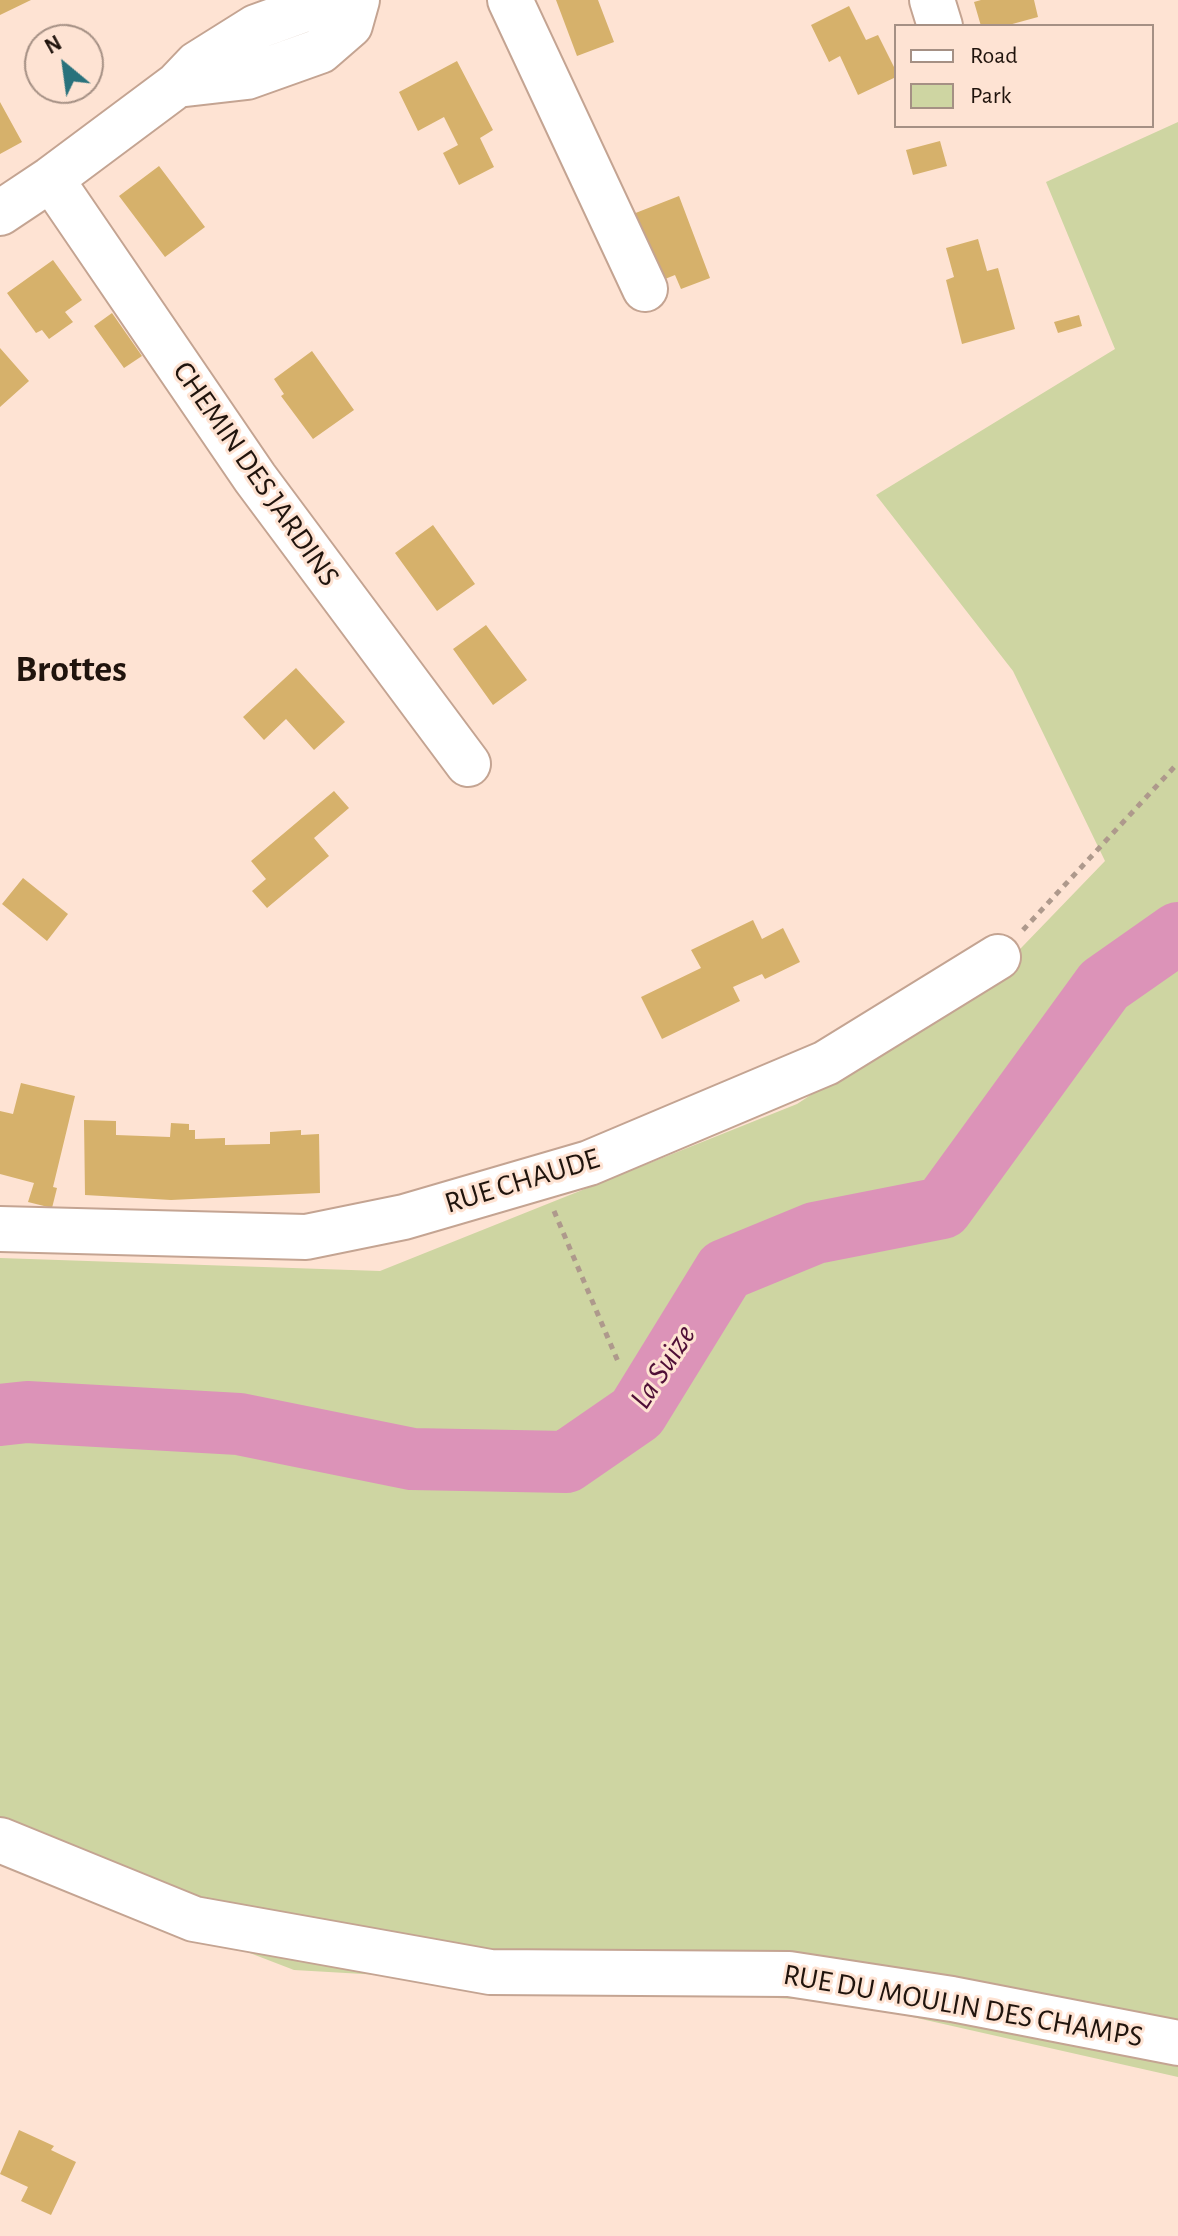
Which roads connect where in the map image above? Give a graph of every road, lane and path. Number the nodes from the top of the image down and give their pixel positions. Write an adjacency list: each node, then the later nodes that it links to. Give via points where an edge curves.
1 (331, 0): 6 (street, via 256,27 197,64)
2 (357, 0): 6 (street, via 350,25 320,51 247,77)
3 (510, 0): 9 (street)
4 (932, 0): 5 (street)
5 (939, 24)
6 (177, 85): 7 (street)
7 (51, 179): 8 (street); 11 (street, CHEMIN DES JARDINS, via 255,478)
8 (0, 213)
9 (645, 289)
10 (1178, 763): 12 (path)
11 (468, 764)
12 (998, 957): 13 (street, RUE CHAUDE, via 826,1063 589,1163)
13 (540, 1177): 14 (street, RUE CHAUDE, via 404,1217 306,1237); 15 (path)
14 (0, 1229)
15 (619, 1364)
16 (0, 1840): 17 (street, RUE DU MOULIN DES CHAMPS, via 194,1919 490,1972 789,1974)
17 (1178, 2043)

